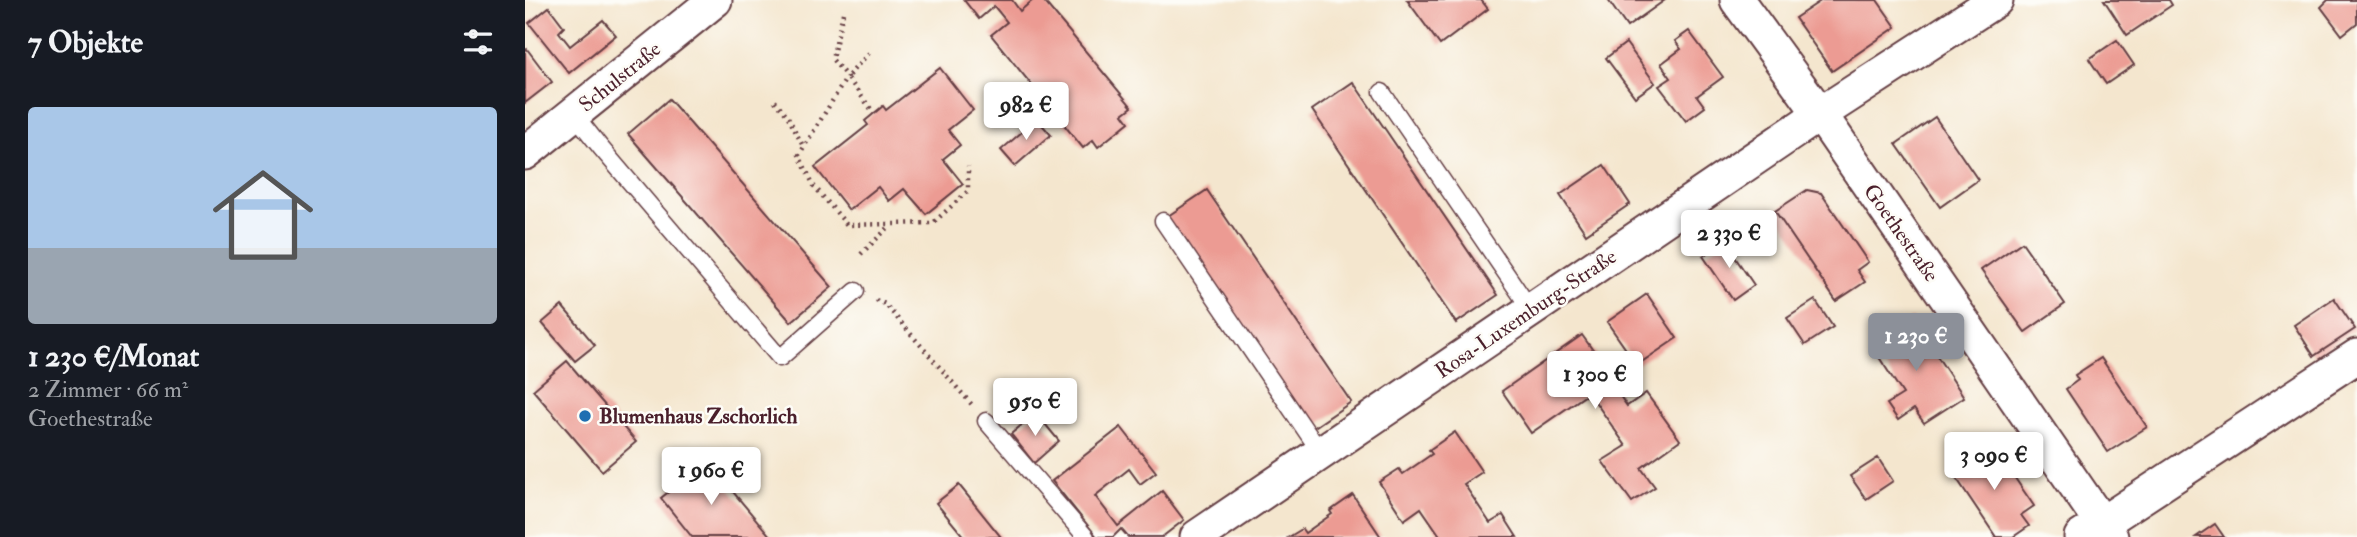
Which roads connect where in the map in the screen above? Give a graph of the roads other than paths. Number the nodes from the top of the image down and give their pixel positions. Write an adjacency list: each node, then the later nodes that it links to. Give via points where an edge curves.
1 (715, 0): 5 (street, Schulstraße)
2 (1737, 0): 6 (street, Goethestraße)
3 (1996, 0): 6 (street, Rosa-Luxemburg-Straße)
4 (1382, 92): 10 (lane)
5 (574, 114): 7 (street, Schulstraße); 9 (lane, via 780,358)
6 (1820, 114): 10 (street, Rosa-Luxemburg-Straße); 14 (street, Goethestraße)
7 (525, 153)
8 (1163, 220): 13 (lane)
9 (856, 291)
10 (1531, 310): 13 (street, Rosa-Luxemburg-Straße)
11 (2357, 356): 14 (street)
12 (986, 421): 15 (lane)
13 (1321, 453): 16 (street, Rosa-Luxemburg-Straße)
14 (2097, 532)
15 (1086, 537)
16 (1196, 537)

